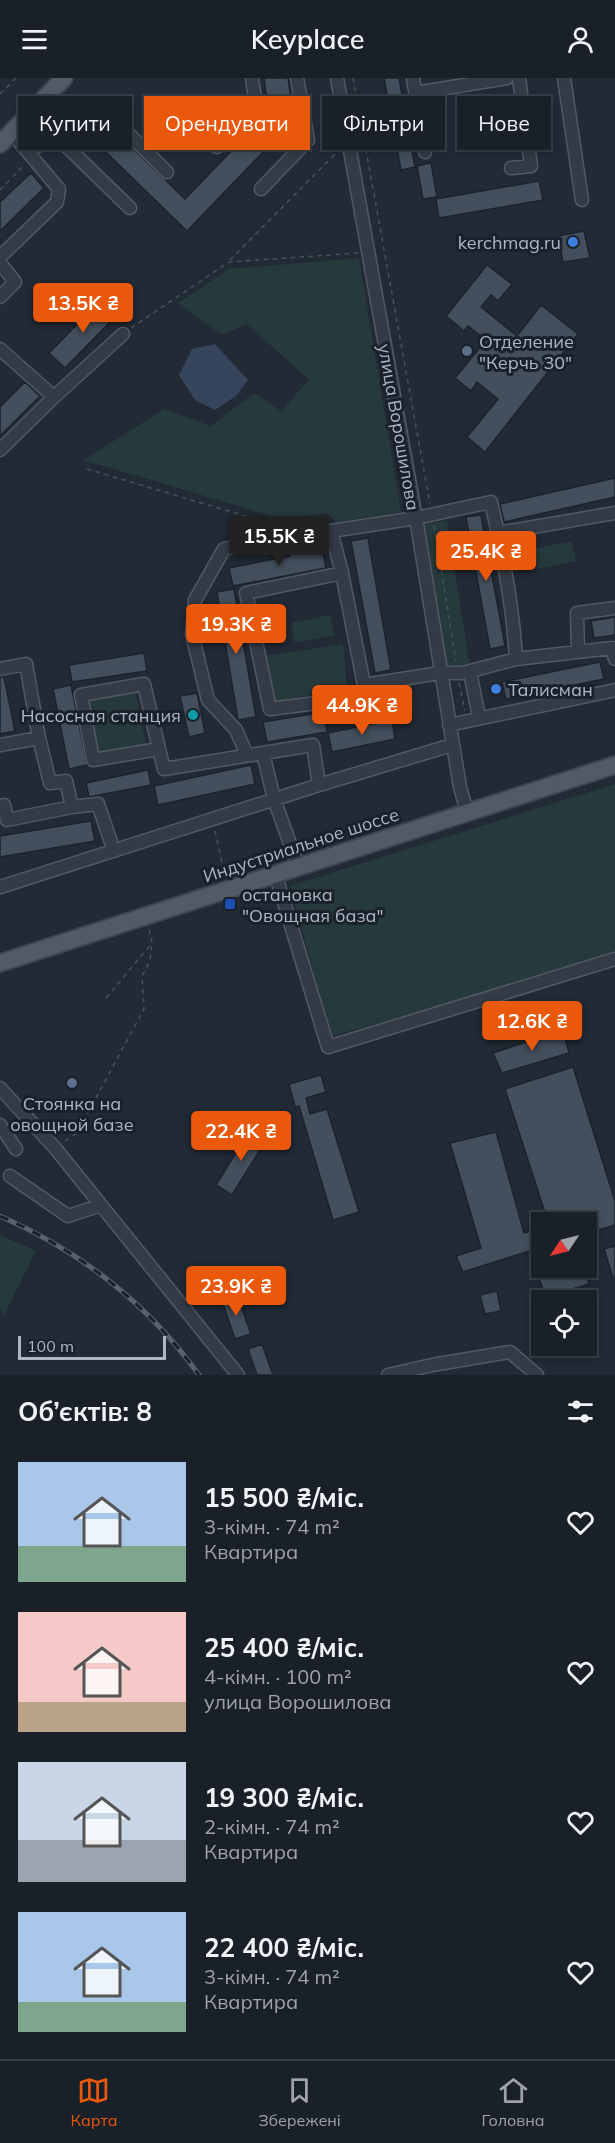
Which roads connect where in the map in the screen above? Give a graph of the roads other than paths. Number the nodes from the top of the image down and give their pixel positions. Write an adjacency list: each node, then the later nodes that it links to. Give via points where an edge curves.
1 (64, 78): 12 (main road)
2 (252, 78): 10 (street)
3 (297, 78): 19 (street, via 308,140)
4 (338, 78): 30 (street, улица Ворошилова)
5 (413, 78): 9 (street)
6 (507, 78): 9 (street)
7 (519, 78): 17 (street, via 531,166)
8 (564, 78): 20 (street)
9 (415, 93): 15 (street)
10 (255, 96)
11 (132, 137): 18 (street)
12 (6, 138): 16 (street)
13 (37, 150): 16 (street)
14 (70, 150): 21 (street)
15 (425, 152)
16 (29, 154): 22 (street, via 59,189 57,202)
17 (511, 168)
18 (167, 172)
19 (261, 189)
20 (582, 200)
21 (129, 208)
22 (0, 257)
23 (0, 263): 24 (street, via 15,282)
24 (0, 297)
25 (123, 333): 27 (street)
26 (0, 349): 27 (street)
27 (54, 397): 28 (street)
28 (0, 450)
29 (615, 513): 32 (street)
30 (416, 519): 31 (street); 32 (street, via 491,502); 39 (street, улица Ворошилова)
31 (331, 531): 33 (street); 50 (street, via 224,549 195,600 192,634 208,700 236,730)
32 (498, 534): 36 (street)
33 (342, 573): 41 (street); 41 (street, via 246,593 270,709 363,697)
34 (615, 608): 35 (street, via 577,613)
35 (578, 652): 36 (street); 37 (street, via 612,648)
36 (516, 659): 40 (street)
37 (615, 659)
38 (0, 669): 45 (street, via 26,664)
39 (440, 673): 40 (street); 41 (street); 44 (street, улица Ворошилова)
40 (463, 673): 43 (street)
41 (364, 685)
42 (615, 690): 43 (street)
43 (479, 717): 44 (street)
44 (449, 725): 47 (street, улица Ворошилова)
45 (39, 738): 46 (street); 55 (street, via 50,783 66,781)
46 (0, 745)
47 (453, 745): 52 (street); 56 (street, улица Ворошилова)
48 (159, 749): 48 (street, via 93,760 81,695 144,684); 50 (street, via 164,769)
49 (263, 753): 50 (street); 52 (street, via 313,745); 53 (street)
50 (247, 755)
51 (615, 765): 56 (main road, Индустриальное шоссе)
52 (319, 785): 53 (street)
53 (274, 799): 57 (street); 58 (street)
54 (0, 806): 55 (street, via 4,806 7,819)
55 (72, 807): 57 (street, via 98,804)
56 (467, 812): 58 (main road, Индустриальное шоссе)
57 (114, 850): 60 (street)
58 (298, 866): 59 (main road, Индустриальное шоссе)
59 (275, 873): 61 (street, via 328,1047); 62 (main road, Индустриальное шоссе)
60 (0, 887)
61 (615, 958)
62 (0, 963)
63 (0, 1088): 67 (street)
64 (0, 1125): 65 (street)
65 (16, 1149)
66 (10, 1176): 67 (street, via 68,1216)
67 (101, 1204): 68 (street)
68 (238, 1375)
69 (388, 1375): 70 (street, via 510,1352)
70 (537, 1375)

